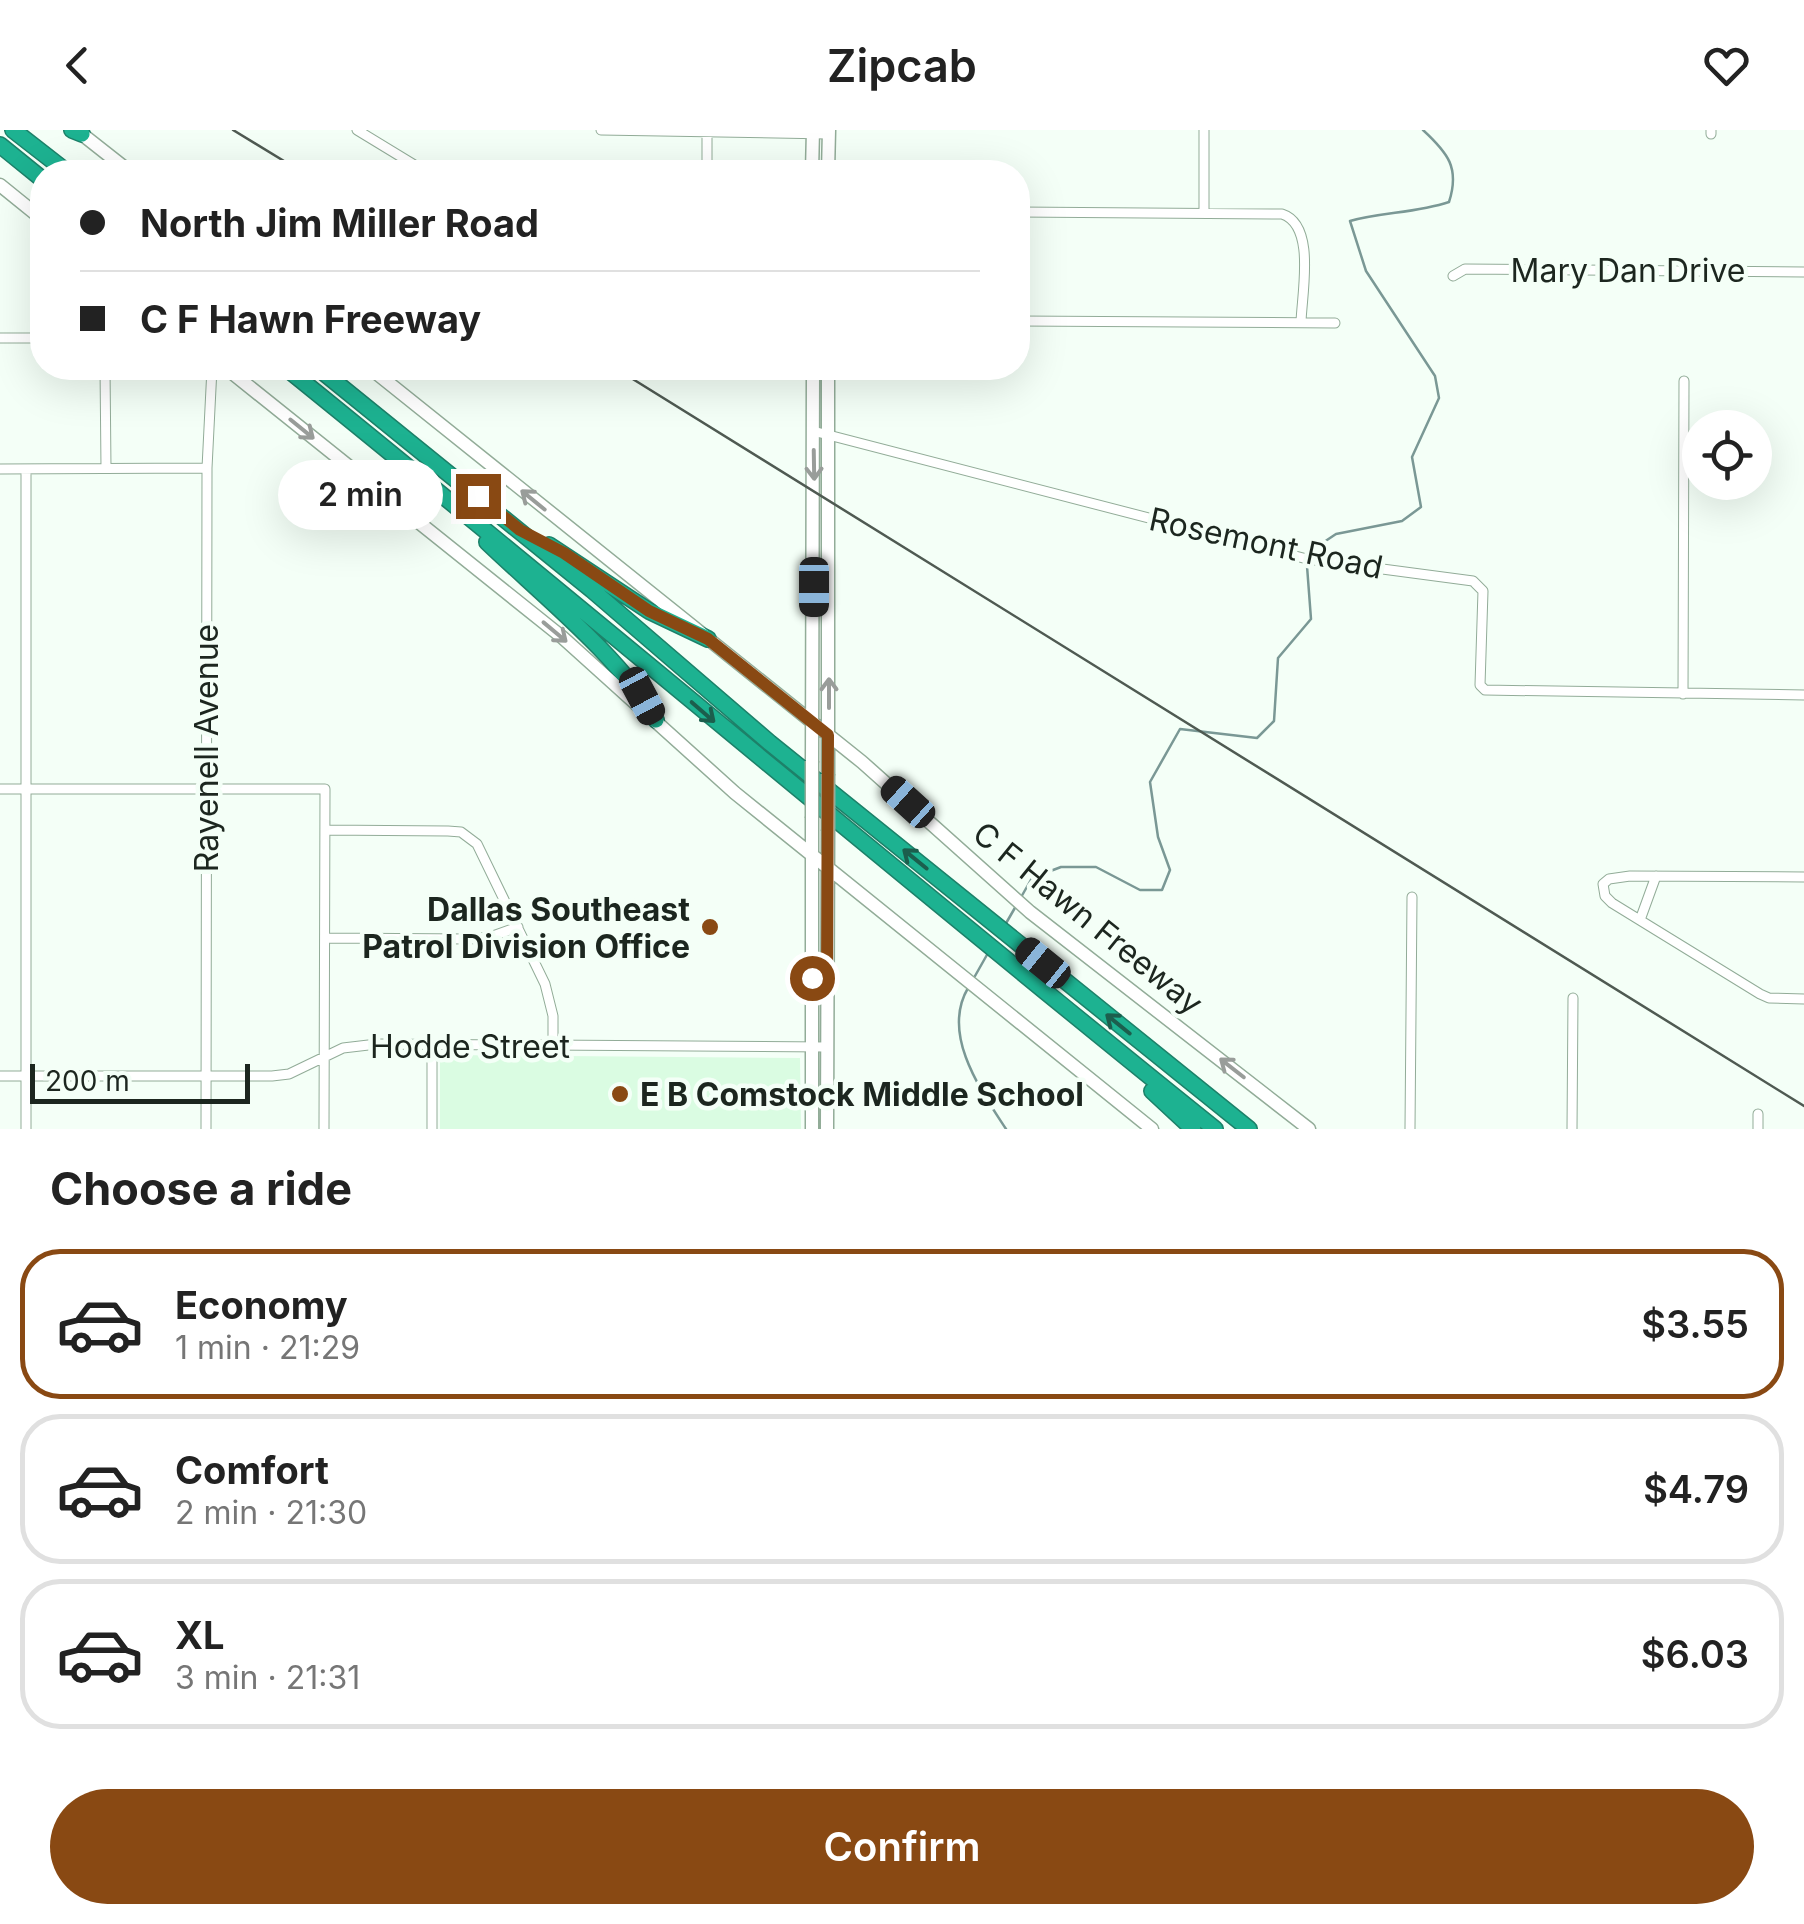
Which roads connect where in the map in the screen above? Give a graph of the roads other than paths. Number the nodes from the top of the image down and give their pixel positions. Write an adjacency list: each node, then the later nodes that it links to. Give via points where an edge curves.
1 (13, 130): 10 (highway)
2 (601, 130): 6 (street)
3 (1204, 130): 20 (street)
4 (77, 131): 11 (main road)
5 (362, 132): 12 (street)
6 (707, 132): 7 (street); 13 (street)
7 (812, 132): 8 (street); 14 (main road)
8 (829, 132): 15 (main road)
9 (0, 145): 16 (highway)
10 (52, 160)
11 (114, 160)
12 (407, 160)
13 (707, 160)
14 (812, 160)
15 (828, 160)
16 (30, 169)
17 (0, 185): 18 (main road)
18 (30, 209)
19 (1030, 212): 20 (street)
20 (1204, 214): 24 (street, via 1282,214 1298,223 1304,241)
21 (1804, 272): 22 (street, Mary Dan Drive, via 1465,269)
22 (1453, 276)
23 (1030, 321): 24 (street)
24 (1301, 322): 25 (street)
25 (1335, 323)
26 (0, 338): 27 (street)
27 (30, 338)
28 (105, 380): 38 (street)
29 (211, 380): 39 (street, Rayenell Avenue)
30 (241, 380): 49 (main road, one-way to 49)
31 (301, 380): 42 (highway)
32 (333, 380): 43 (highway, C F Hawn Freeway)
33 (385, 380): 44 (main road, C F Hawn Freeway, one-way to 33)
34 (814, 380): 37 (main road)
35 (827, 380): 37 (main road)
36 (1684, 381): 46 (street)
37 (821, 432): 45 (main road, one-way to 45); 46 (street, Rosemont Road, via 1308,559 1472,581 1482,591 1485,690); 51 (main road, one-way to 37)
38 (106, 468): 39 (street); 41 (street)
39 (207, 468): 54 (street, Rayenell Avenue)
40 (0, 469): 41 (street)
41 (26, 469): 53 (street)
42 (468, 515): 49 (highway, via 619,670); 74 (highway, one-way to 74)
43 (520, 530): 44 (highway, via 649,611); 89 (highway, C F Hawn Freeway, one-way to 43, via 770,742)
44 (708, 639): 48 (main road, C F Hawn Freeway)
45 (814, 673): 48 (main road, via 808,694); 50 (main road)
46 (1683, 694): 47 (street, Rosemont Road)
47 (1804, 696)
48 (784, 700): 50 (main road, C F Hawn Freeway)
49 (656, 720): 56 (main road)
50 (812, 723): 51 (main road, C F Hawn Freeway); 56 (main road, bridge)
51 (828, 735): 57 (main road, bridge); 90 (main road, C F Hawn Freeway, one-way to 51, via 1003,890)
52 (0, 789): 53 (street)
53 (27, 789): 54 (street); 77 (street)
54 (206, 790): 55 (street, via 325,790); 78 (street, Rayenell Avenue)
55 (325, 830): 64 (street, via 461,832 477,844); 65 (street)
56 (812, 852): 57 (main road); 62 (main road)
57 (827, 867): 61 (main road); 86 (main road)
58 (1656, 876): 59 (street); 63 (street); 63 (street, via 1609,878 1603,884 1606,896)
59 (1804, 877)
60 (1412, 897): 91 (street)
61 (827, 918): 62 (main road); 67 (main road)
62 (811, 919): 66 (main road)
63 (1640, 920): 69 (street, via 1768,998)
64 (518, 926): 65 (street, via 490,938); 71 (street, via 551,1002)
65 (326, 938): 75 (street)
66 (812, 978): 67 (main road); 72 (main road)
67 (827, 979): 73 (main road)
68 (1573, 998): 92 (street)
69 (1804, 999)
70 (432, 1046): 71 (street, Hodde Street); 75 (street, Hodde Street, via 364,1045); 83 (street)
71 (553, 1046): 72 (street, Hodde Street)
72 (811, 1047): 73 (street, Hodde Street); 84 (main road)
73 (826, 1047): 85 (main road)
74 (1114, 1048): 87 (highway); 88 (highway)
75 (325, 1054): 78 (street, Hodde Street, via 289,1074); 82 (street)
76 (0, 1076): 77 (street, Hodde Street)
77 (26, 1076): 78 (street, Hodde Street); 80 (street)
78 (206, 1076): 81 (street, Rayenell Avenue)
79 (1758, 1114): 93 (street)
80 (26, 1129)
81 (206, 1129)
82 (324, 1129)
83 (432, 1129)
84 (812, 1129)
85 (827, 1129)
86 (1152, 1129)
87 (1193, 1129)
88 (1215, 1129)
89 (1249, 1129)
90 (1309, 1129)
91 (1410, 1129)
92 (1572, 1129)
93 (1758, 1129)

